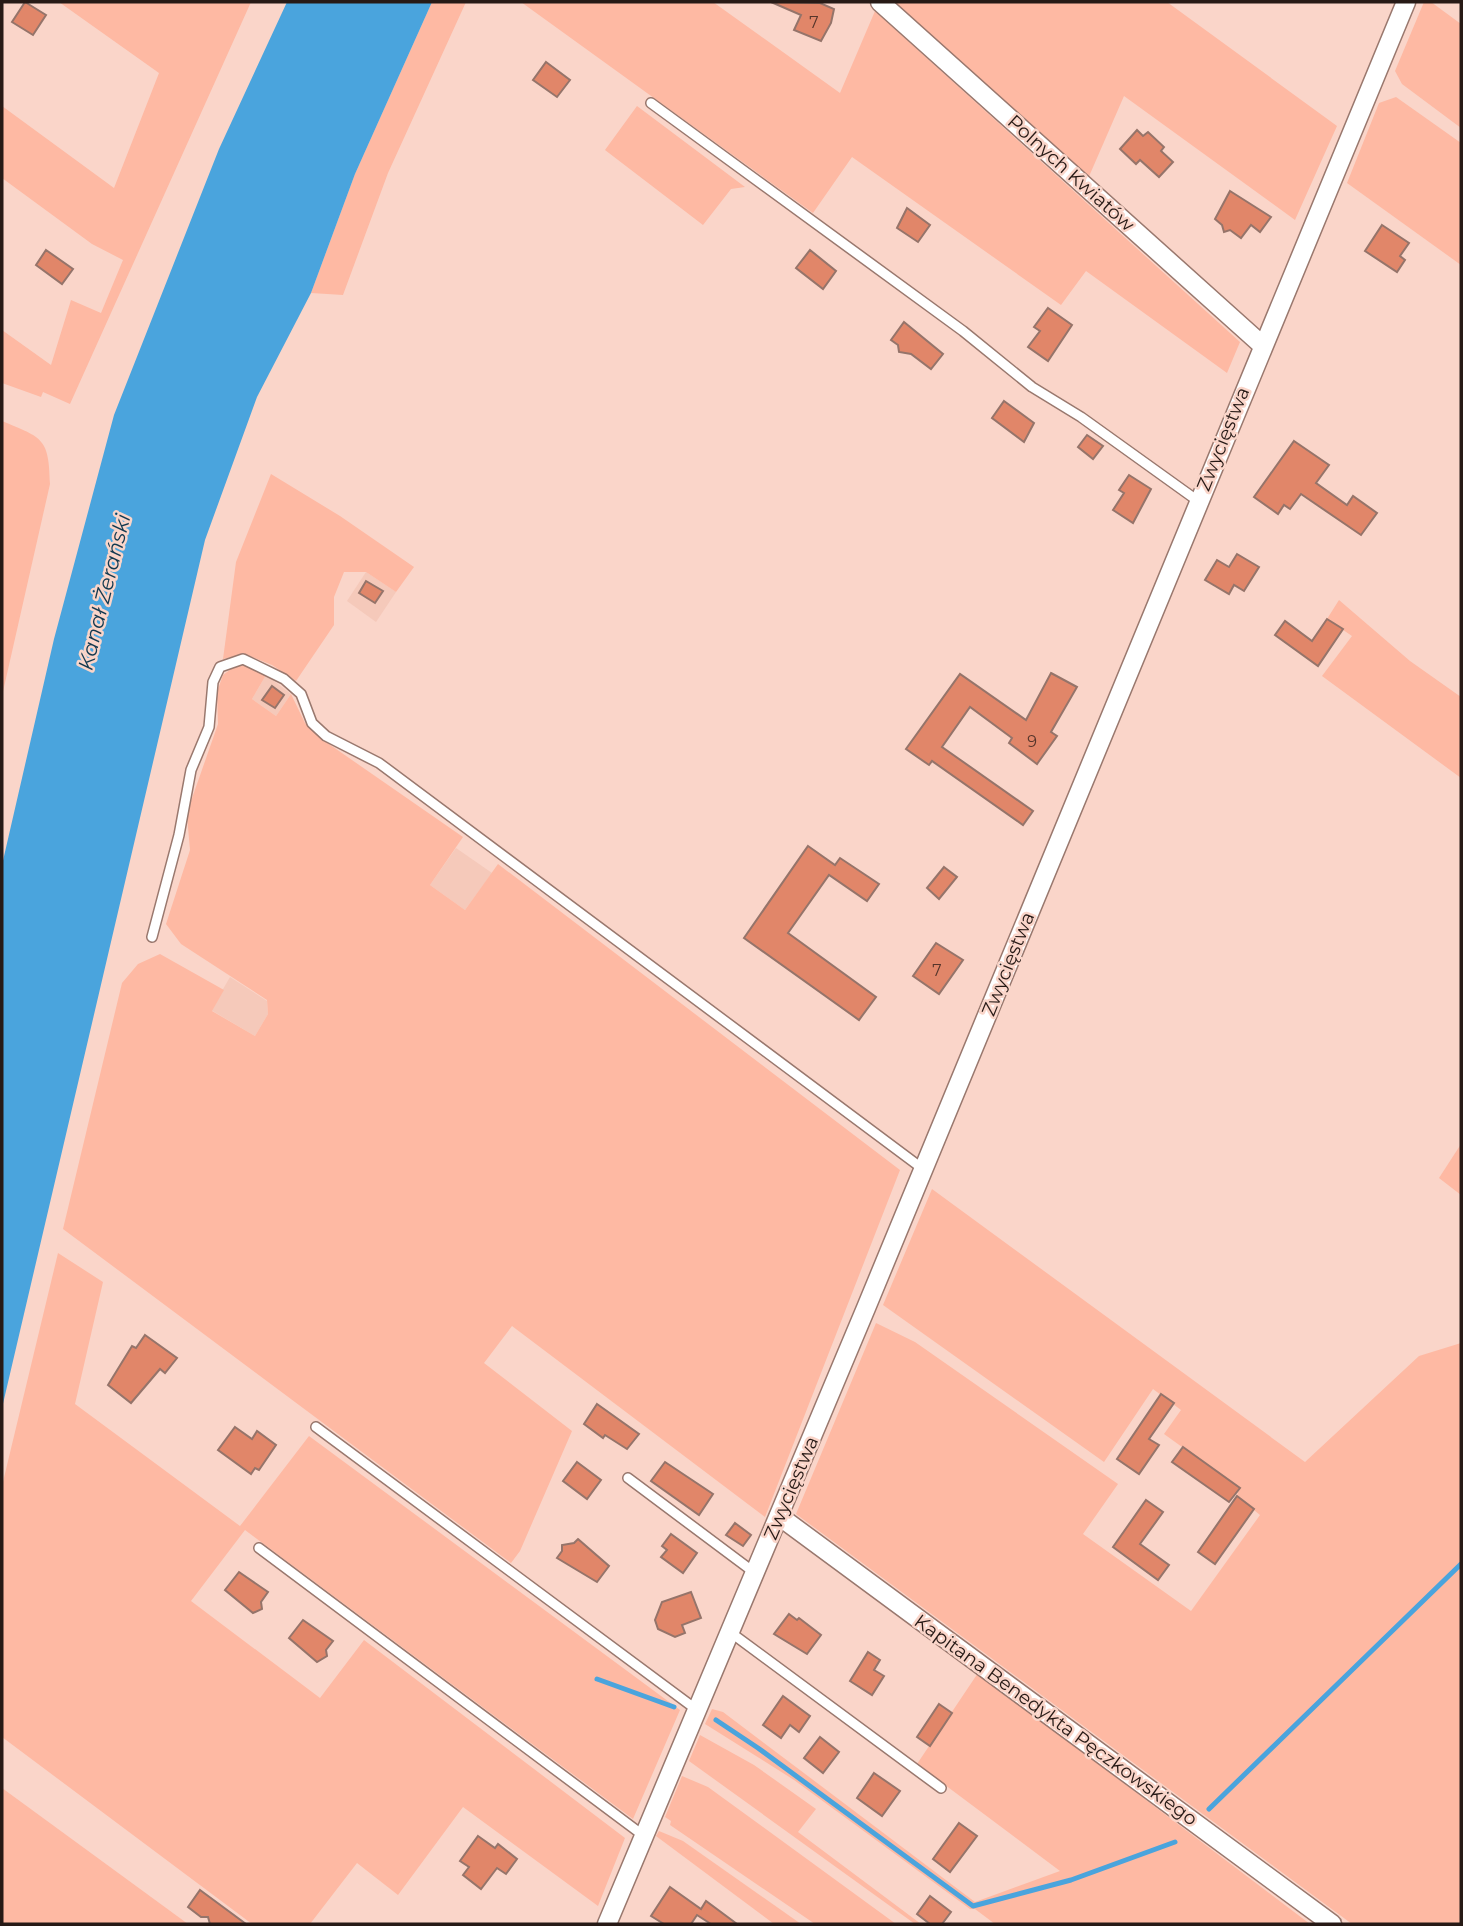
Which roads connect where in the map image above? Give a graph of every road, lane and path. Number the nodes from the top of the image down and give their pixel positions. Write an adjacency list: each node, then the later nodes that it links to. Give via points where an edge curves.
1 (880, 2): 4 (street, Polnych Kwiatów)
2 (1406, 2): 4 (street, Zwycięstwa)
3 (651, 103): 5 (lane, via 963,331 1032,387)
4 (1262, 345): 5 (street, Zwycięstwa)
5 (1198, 502): 7 (street, Zwycięstwa)
6 (152, 937): 7 (lane, via 191,769 209,727 213,682 220,667 243,659 284,679 301,694 313,723 326,736 379,763)
7 (923, 1169): 10 (street, Zwycięstwa)
8 (316, 1427): 14 (lane)
9 (628, 1478): 12 (lane)
10 (779, 1516): 12 (street, Zwycięstwa); 18 (street, Kapitana Benedykta Pęczkowskiego)
11 (259, 1548): 16 (lane)
12 (755, 1573): 13 (street, Zwycięstwa)
13 (730, 1632): 14 (street, Zwycięstwa); 15 (lane)
14 (697, 1710): 16 (street, Zwycięstwa)
15 (941, 1788)
16 (644, 1836): 17 (street, Zwycięstwa)
17 (607, 1924)
18 (1332, 1924)

